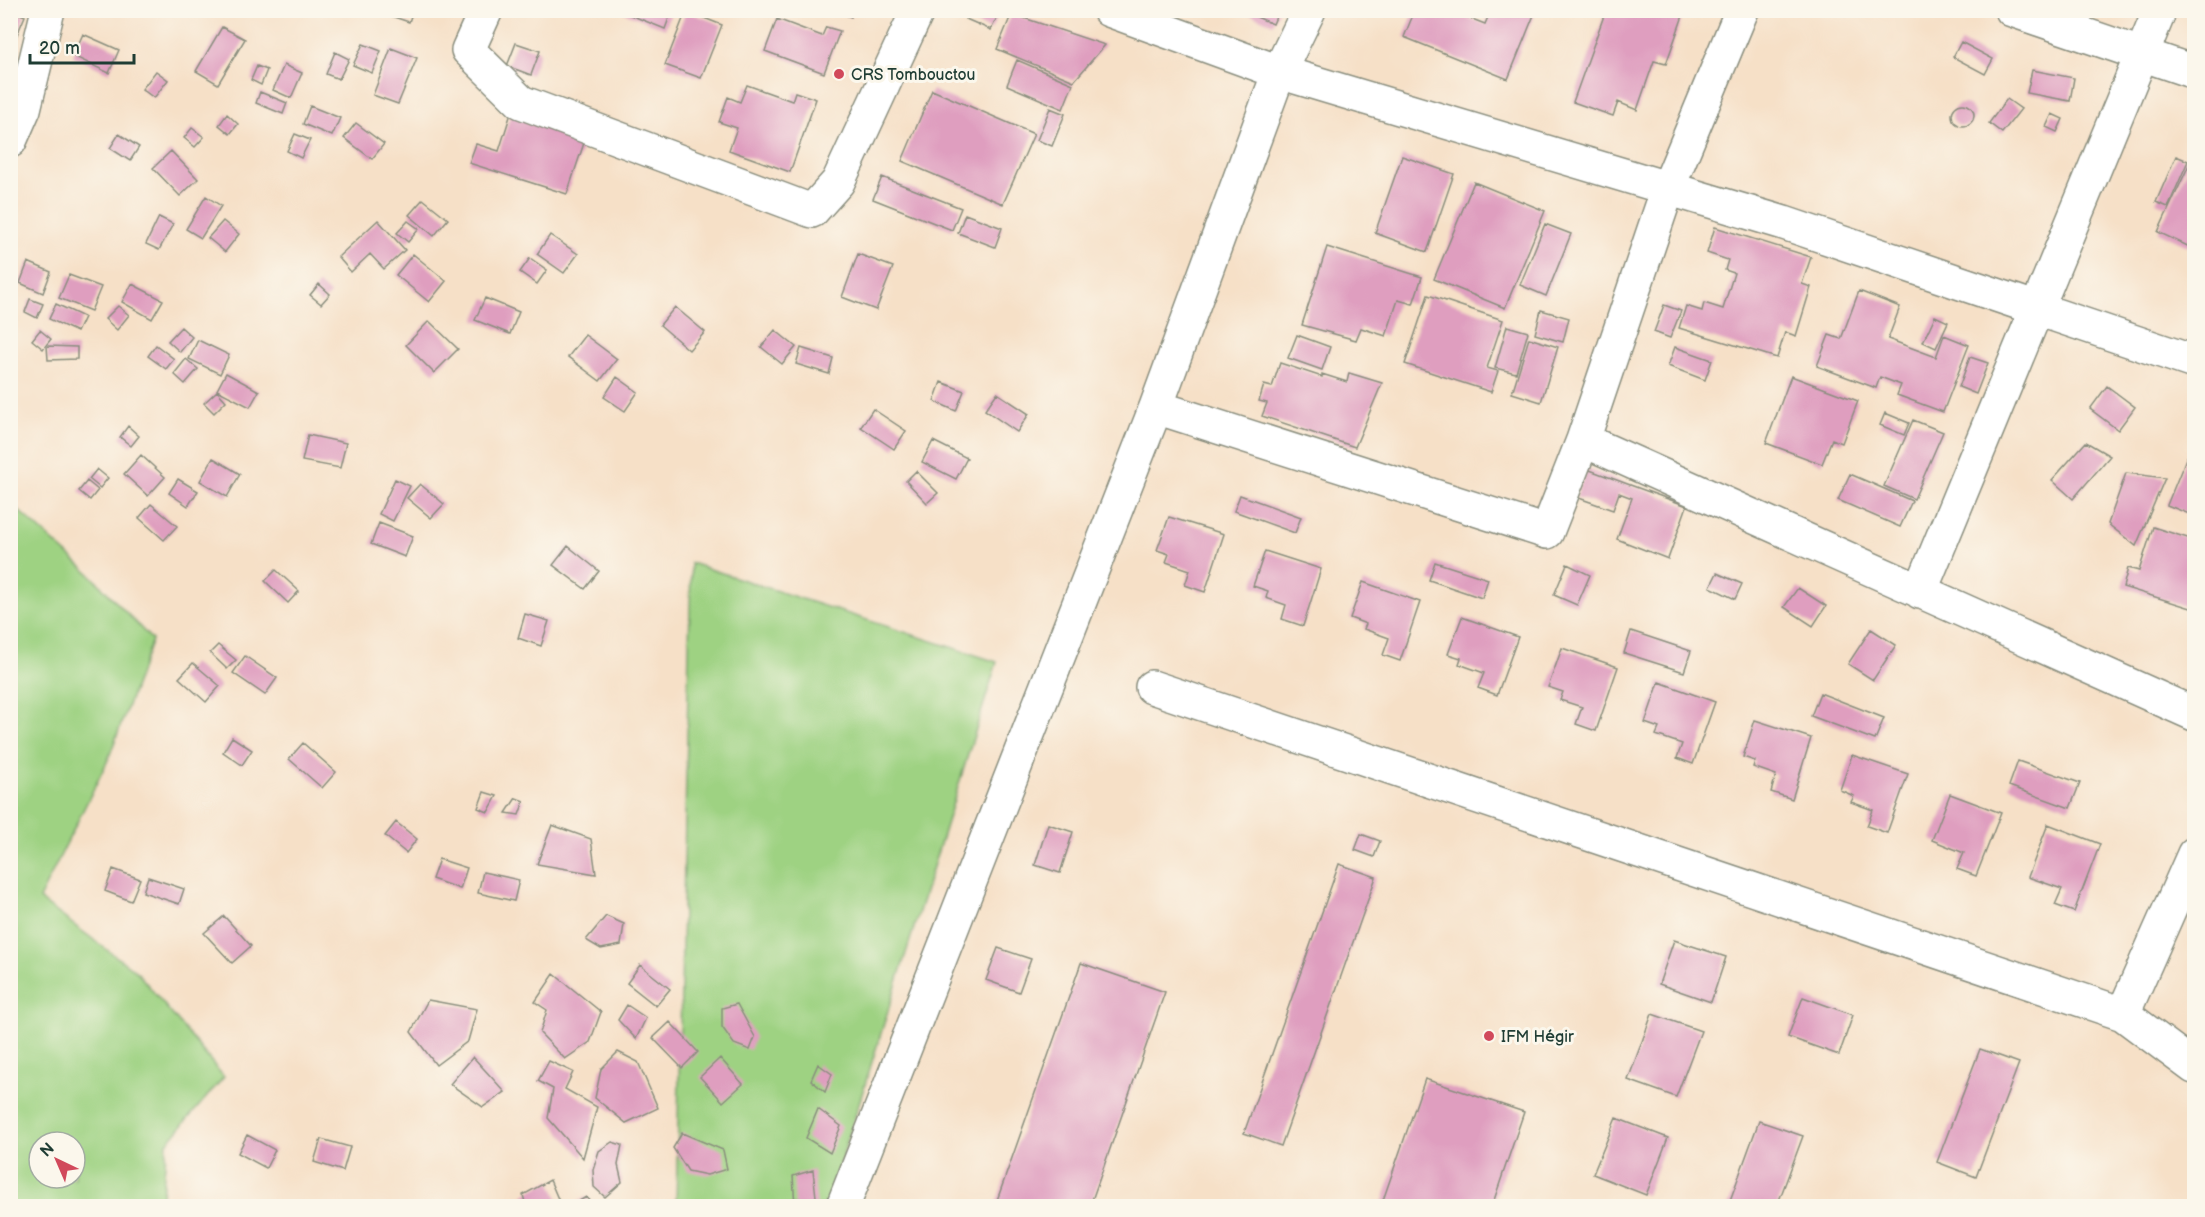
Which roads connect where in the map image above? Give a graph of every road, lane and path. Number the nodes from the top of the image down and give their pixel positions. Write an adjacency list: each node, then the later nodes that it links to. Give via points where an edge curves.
1 (48, 10): 12 (street, via 24,109)
2 (486, 10): 3 (street, via 468,50 521,102 812,211 838,182)
3 (918, 10)
4 (1109, 10): 10 (street)
5 (1309, 10): 10 (street)
6 (1742, 10): 13 (street)
7 (2012, 10): 9 (street)
8 (2160, 10): 9 (street)
9 (2142, 55): 11 (street); 14 (street)
10 (1279, 72): 13 (street); 16 (street)
11 (2194, 72)
12 (10, 141)
13 (1668, 188): 14 (street, via 1784,223); 17 (street)
14 (2036, 310): 15 (street); 18 (street)
15 (2194, 362)
16 (1156, 407): 17 (street, via 1547,532); 24 (street)
17 (1583, 440): 18 (street)
18 (1920, 592): 20 (street)
19 (1152, 687): 22 (street)
20 (2194, 714)
21 (2194, 854): 22 (street)
22 (2123, 1014): 23 (street)
23 (2194, 1067)
24 (843, 1206)

